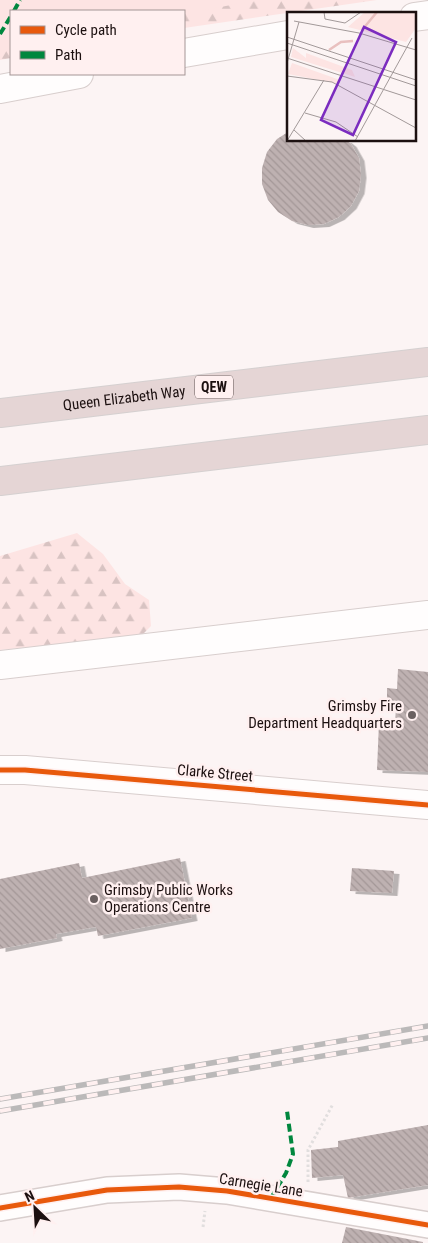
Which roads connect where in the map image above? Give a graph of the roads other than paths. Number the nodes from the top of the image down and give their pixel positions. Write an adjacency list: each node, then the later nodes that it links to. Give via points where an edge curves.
1 (287, 35): 2 (main road)
2 (185, 53)
3 (74, 75): 4 (main road)
4 (0, 89)
5 (428, 362): 6 (highway, Queen Elizabeth Way / QEW)
6 (0, 412)
7 (428, 430): 8 (highway)
8 (0, 481)
9 (428, 614): 10 (main road)
10 (0, 665)
11 (0, 770): 12 (main road, Clarke Street)
12 (428, 805)
13 (0, 1208): 14 (street, Carnegie Lane, via 107,1190 179,1187 228,1191)
14 (428, 1225)

